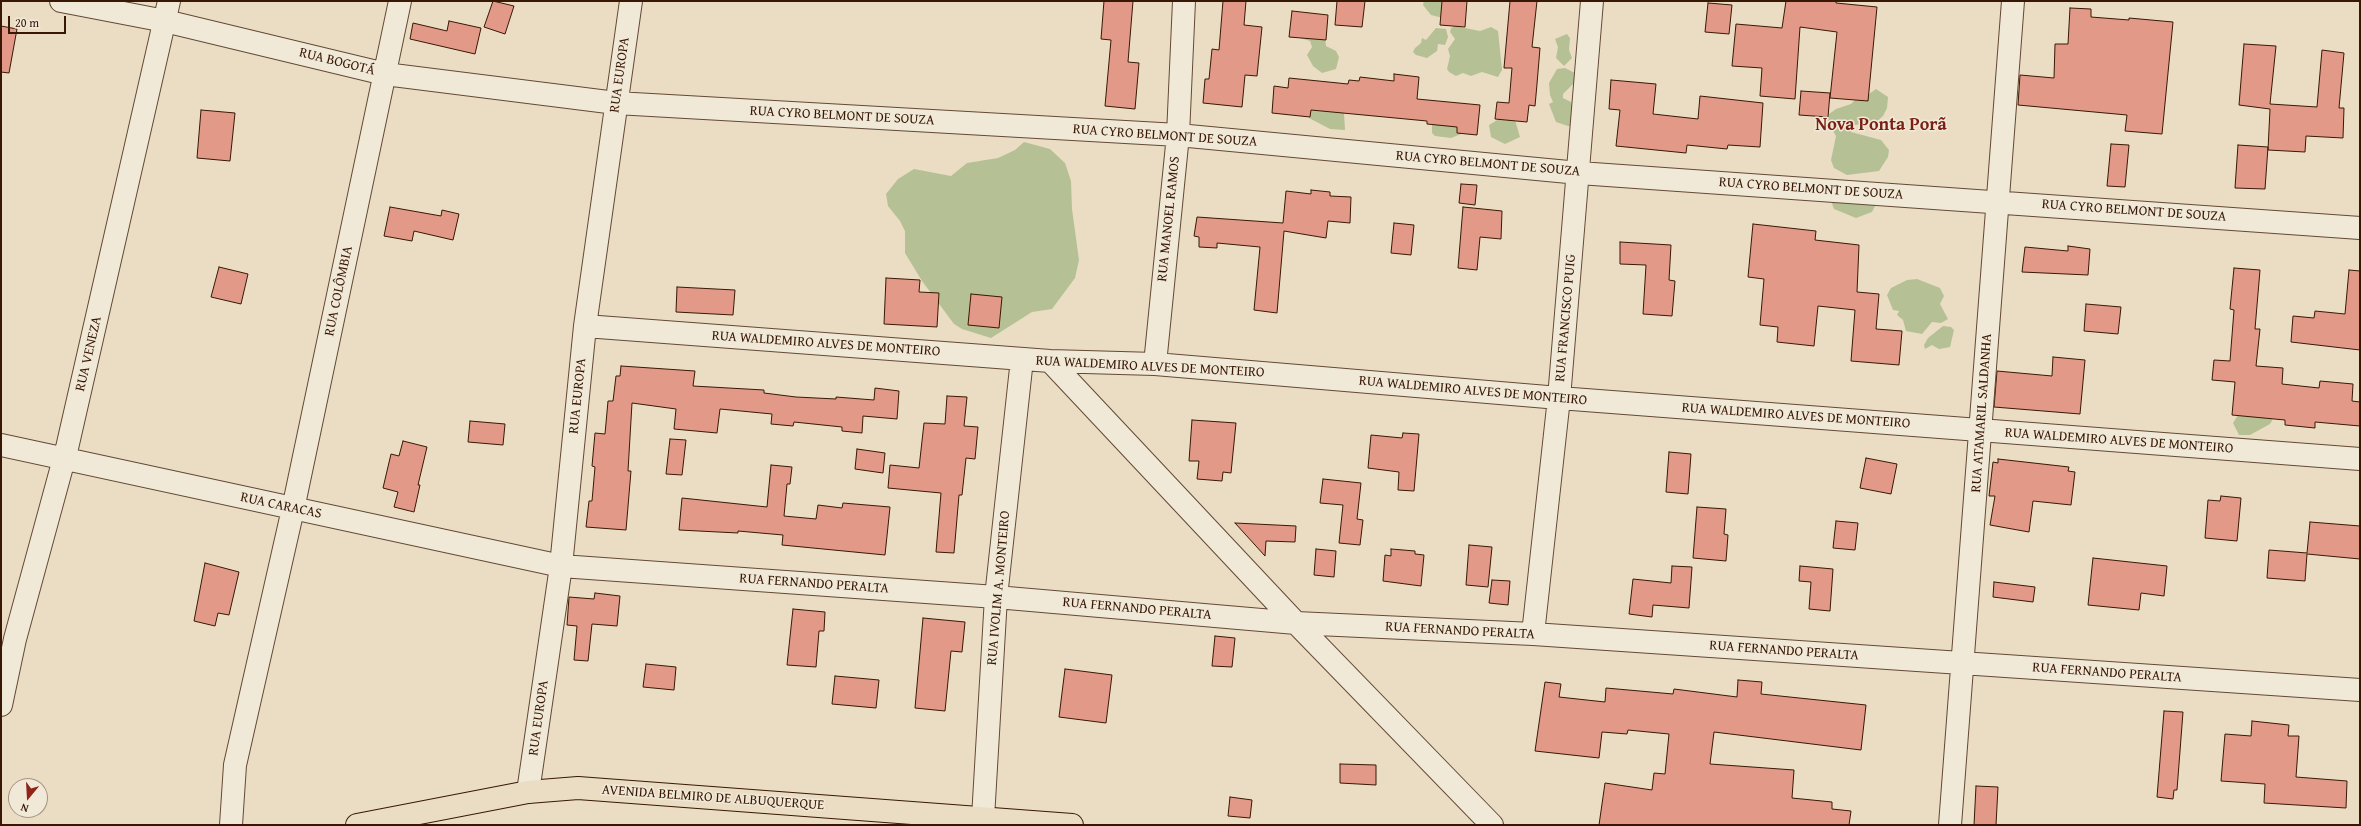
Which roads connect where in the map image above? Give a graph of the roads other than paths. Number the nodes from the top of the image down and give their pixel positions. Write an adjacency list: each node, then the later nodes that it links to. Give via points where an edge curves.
1 (61, 1): 7 (street, RUA BOGOTÁ)
2 (400, 1): 8 (street)
3 (631, 1): 9 (street, RUA EUROPA)
4 (1184, 1): 10 (street, RUA MANOEL RAMOS)
5 (1592, 1): 11 (street, RUA FRANCISCO PUIG)
6 (2013, 1): 12 (street, RUA ATAMARIL SALDANHA)
7 (167, 11): 8 (street, RUA BOGOTÁ); 21 (street, RUA VENEZA)
8 (385, 74): 9 (street, RUA BOGOTÁ); 23 (street, RUA COLÔMBIA)
9 (616, 103): 10 (street, RUA CYRO BELMONT DE SOUZA); 14 (street, RUA EUROPA)
10 (1178, 135): 11 (street, RUA CYRO BELMONT DE SOUZA); 17 (street, RUA MANOEL RAMOS)
11 (1579, 173): 12 (street, RUA CYRO BELMONT DE SOUZA); 18 (street, RUA FRANCISCO PUIG)
12 (1998, 201): 13 (street, RUA CYRO BELMONT DE SOUZA); 19 (street, RUA ATAMARIL SALDANHA)
13 (2360, 228)
14 (585, 326): 15 (street, RUA WALDEMIRO ALVES DE MONTEIRO); 24 (street, RUA EUROPA)
15 (1022, 359): 16 (street, RUA WALDEMIRO ALVES DE MONTEIRO); 25 (street, RUA IVOLIM A. MONTEIRO)
16 (1050, 361): 17 (street, RUA WALDEMIRO ALVES DE MONTEIRO); 26 (street)
17 (1155, 364): 18 (street, RUA WALDEMIRO ALVES DE MONTEIRO)
18 (1559, 398): 19 (street, RUA WALDEMIRO ALVES DE MONTEIRO); 27 (street, RUA FRANCISCO PUIG)
19 (1980, 430): 22 (street, RUA WALDEMIRO ALVES DE MONTEIRO); 28 (street, RUA ATAMARIL SALDANHA)
20 (1, 445): 21 (street, RUA CARACAS)
21 (64, 459): 23 (street, RUA CARACAS); 30 (street, RUA VENEZA, via 15,639)
22 (2360, 459)
23 (293, 509): 24 (street, RUA CARACAS); 34 (street, RUA COLÔMBIA, via 235,765)
24 (561, 566): 25 (street, RUA FERNANDO PERALTA); 31 (street, RUA EUROPA)
25 (996, 597): 26 (street, RUA FERNANDO PERALTA); 32 (street, RUA IVOLIM A. MONTEIRO)
26 (1296, 623): 27 (street, RUA FERNANDO PERALTA); 37 (street)
27 (1533, 634): 28 (street, RUA FERNANDO PERALTA)
28 (1962, 663): 29 (street, RUA FERNANDO PERALTA); 38 (street, RUA ATAMARIL SALDANHA)
29 (2360, 690)
30 (1, 705)
31 (528, 792): 33 (main road, AVENIDA BELMIRO DE ALBUQUERQUE, via 578,788); 35 (main road, AVENIDA BELMIRO DE ALBUQUERQUE)
32 (983, 818): 33 (main road, AVENIDA BELMIRO DE ALBUQUERQUE); 36 (main road, AVENIDA BELMIRO DE ALBUQUERQUE)
33 (949, 820)
34 (231, 825)
35 (357, 825)
36 (1072, 825)
37 (1492, 825)
38 (1950, 825)

